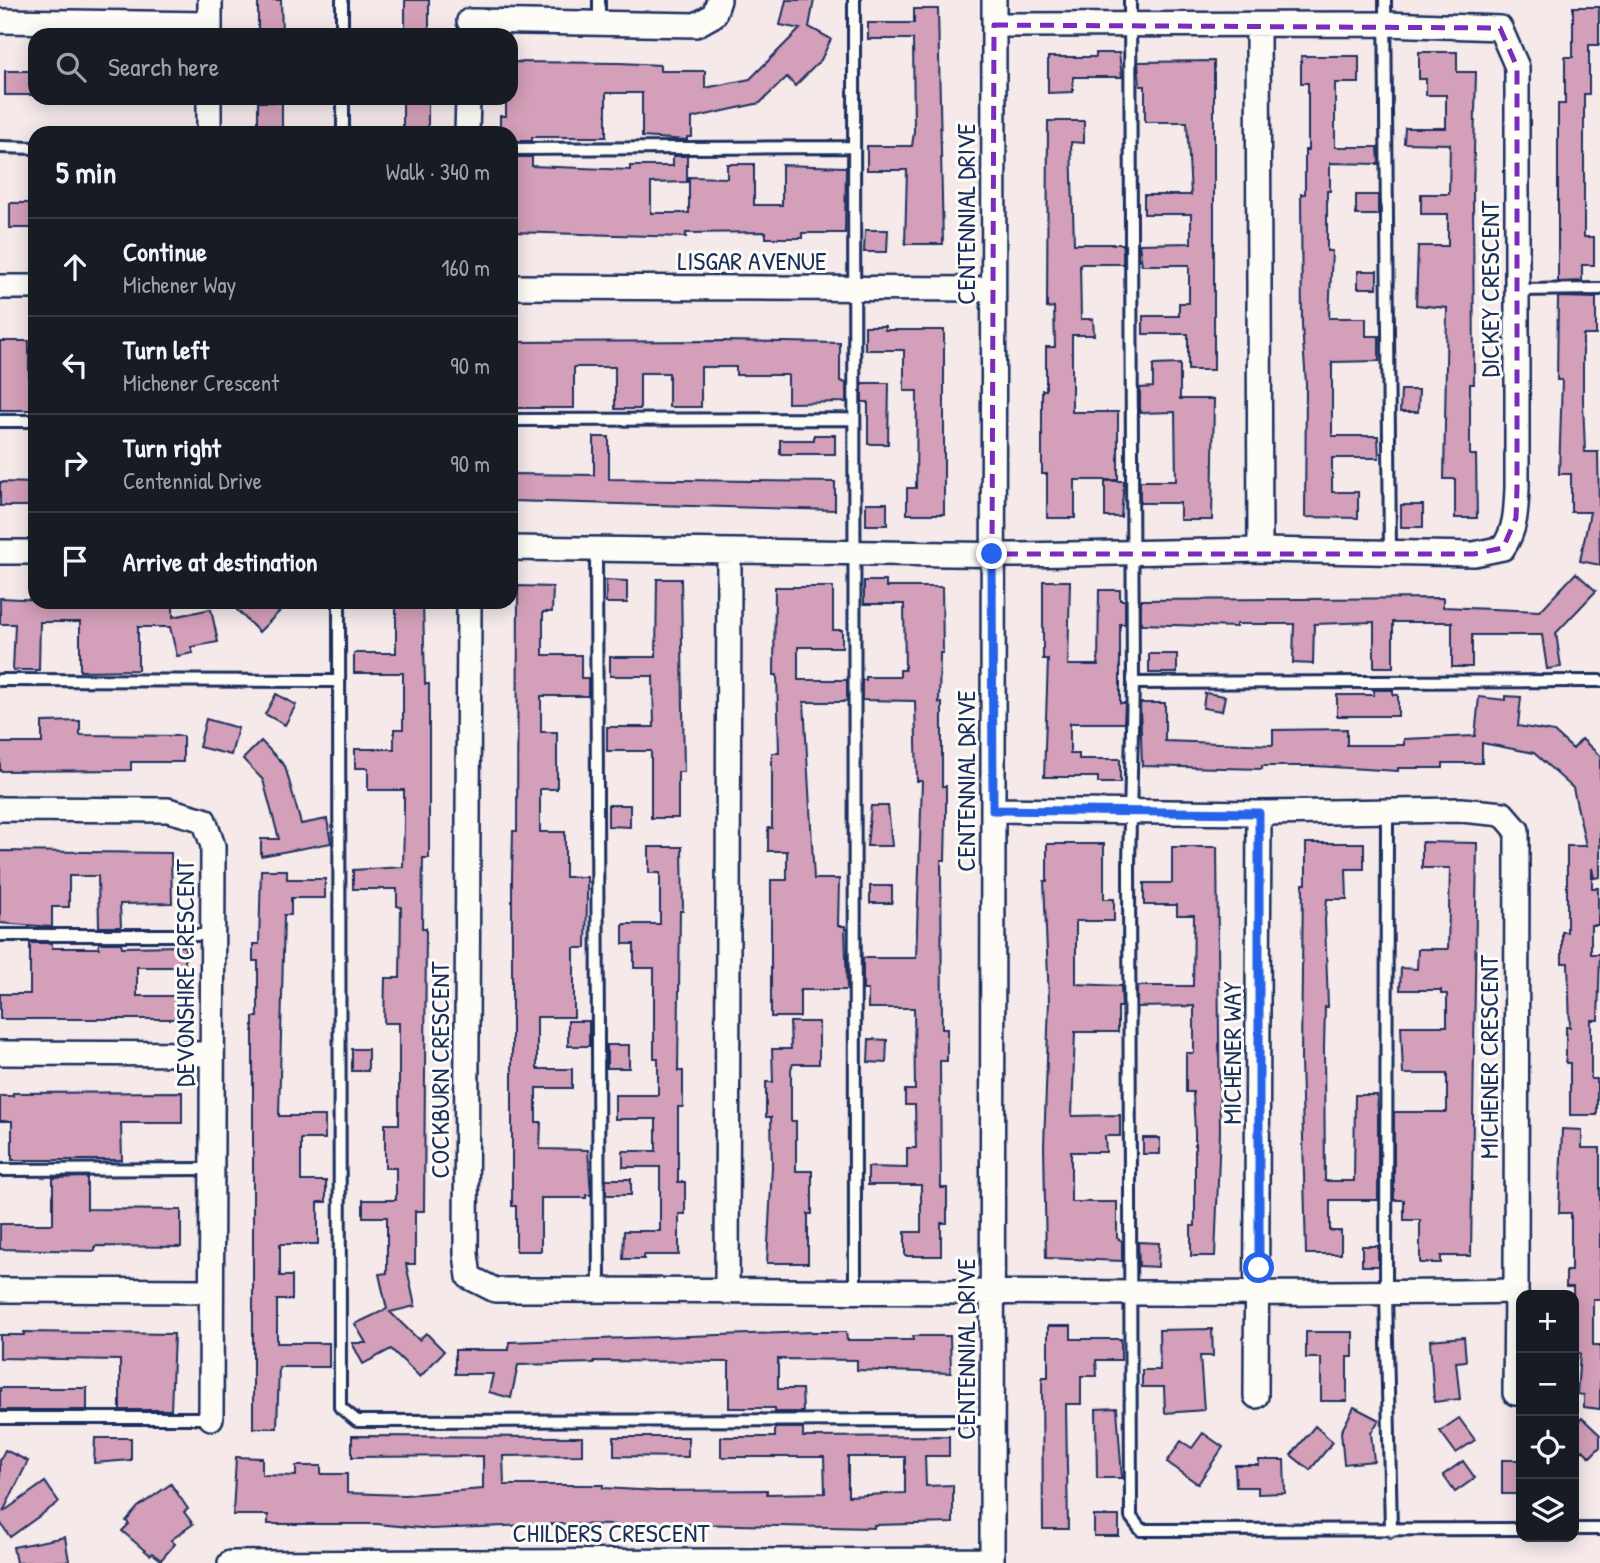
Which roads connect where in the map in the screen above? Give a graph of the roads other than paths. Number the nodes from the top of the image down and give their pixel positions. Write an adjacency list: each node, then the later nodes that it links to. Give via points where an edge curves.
1 (210, 0): 16 (street)
2 (342, 0): 17 (lane)
3 (719, 0): 8 (street, via 715,15 696,25)
4 (854, 0): 25 (lane)
5 (994, 0): 13 (street, CENTENNIAL DRIVE)
6 (1130, 0): 14 (lane)
7 (1385, 0): 12 (lane)
8 (599, 11): 9 (street)
9 (469, 19)
10 (0, 21): 15 (street)
11 (1258, 24): 12 (street, DICKEY CRESCENT); 14 (street, DICKEY CRESCENT); 41 (street)
12 (1385, 24): 33 (street, DICKEY CRESCENT, via 1500,28 1517,66); 42 (lane)
13 (994, 25): 14 (street, DICKEY CRESCENT); 32 (street, CENTENNIAL DRIVE)
14 (1130, 25): 48 (lane)
15 (184, 28)
16 (210, 28)
17 (342, 28)
18 (209, 105): 21 (street)
19 (343, 105): 22 (lane)
20 (468, 105): 23 (street)
21 (209, 126)
22 (343, 126)
23 (467, 126)
24 (0, 147): 26 (lane)
25 (854, 147): 27 (lane); 31 (lane)
26 (28, 148)
27 (518, 149)
28 (0, 287): 29 (street)
29 (28, 287)
30 (518, 288): 31 (street, LISGAR AVENUE)
31 (853, 289): 32 (street, LISGAR AVENUE); 35 (lane)
32 (993, 289): 47 (street, CENTENNIAL DRIVE)
33 (1517, 289): 34 (lane); 42 (street, DICKEY CRESCENT, via 1517,488 1511,537 1503,548 1489,553)
34 (1600, 289)
35 (853, 419): 36 (lane); 46 (lane)
36 (518, 420)
37 (0, 421): 38 (lane)
38 (28, 421)
39 (518, 548): 40 (street)
40 (596, 551): 45 (street); 67 (lane)
41 (1260, 551): 42 (street, DICKEY CRESCENT); 48 (street, DICKEY CRESCENT)
42 (1390, 551)
43 (0, 552): 44 (street)
44 (28, 552)
45 (729, 552): 46 (street); 73 (street)
46 (853, 552): 47 (street); 71 (lane)
47 (992, 554): 48 (street, DICKEY CRESCENT); 56 (street, CENTENNIAL DRIVE)
48 (1133, 554): 54 (lane)
49 (339, 609): 52 (lane)
50 (469, 609): 67 (street, COCKBURN CRESCENT, via 469,1277 495,1290)
51 (0, 680): 52 (lane)
52 (337, 681): 82 (lane, via 340,1407 357,1421)
53 (1600, 681): 54 (lane)
54 (1133, 683): 57 (lane)
55 (0, 809): 61 (street, DEVONSHIRE CRESCENT, via 168,810 204,820 213,846)
56 (993, 810): 57 (street, MICHENER CRESCENT); 74 (street, CENTENNIAL DRIVE)
57 (1131, 811): 59 (street, MICHENER CRESCENT); 68 (lane)
58 (1387, 811): 59 (street, MICHENER CRESCENT); 69 (street, MICHENER CRESCENT, via 1503,814 1517,830); 75 (lane)
59 (1259, 813): 76 (street, MICHENER WAY)
60 (0, 935): 61 (lane)
61 (212, 935): 63 (street, DEVONSHIRE CRESCENT)
62 (0, 1053): 63 (street)
63 (212, 1054): 64 (street, DEVONSHIRE CRESCENT)
64 (211, 1169): 65 (lane); 70 (street, DEVONSHIRE CRESCENT)
65 (0, 1170)
66 (0, 1290): 70 (street)
67 (599, 1290): 73 (street, COCKBURN CRESCENT)
68 (1129, 1290): 74 (street); 76 (street); 86 (lane, via 1131,1517 1141,1530)
69 (1517, 1290)
70 (210, 1291): 81 (street, DEVONSHIRE CRESCENT)
71 (855, 1291): 73 (street, COCKBURN CRESCENT); 74 (street, COCKBURN CRESCENT)
72 (1516, 1291): 75 (street)
73 (727, 1292)
74 (992, 1293): 82 (street, CENTENNIAL DRIVE)
75 (1386, 1293): 76 (street); 86 (lane)
76 (1258, 1294): 79 (street, MICHENER WAY)
77 (1516, 1342): 78 (street, MICHENER CRESCENT)
78 (1515, 1392)
79 (1256, 1396)
80 (0, 1418): 81 (lane)
81 (211, 1418)
82 (993, 1420): 88 (street, CENTENNIAL DRIVE)
83 (1516, 1529): 86 (lane)
84 (1579, 1529): 85 (lane)
85 (1600, 1529)
86 (1391, 1531)
87 (470, 1561): 88 (street, CHILDERS CRESCENT); 89 (street, CHILDERS CRESCENT)
88 (992, 1562)
89 (230, 1563)

